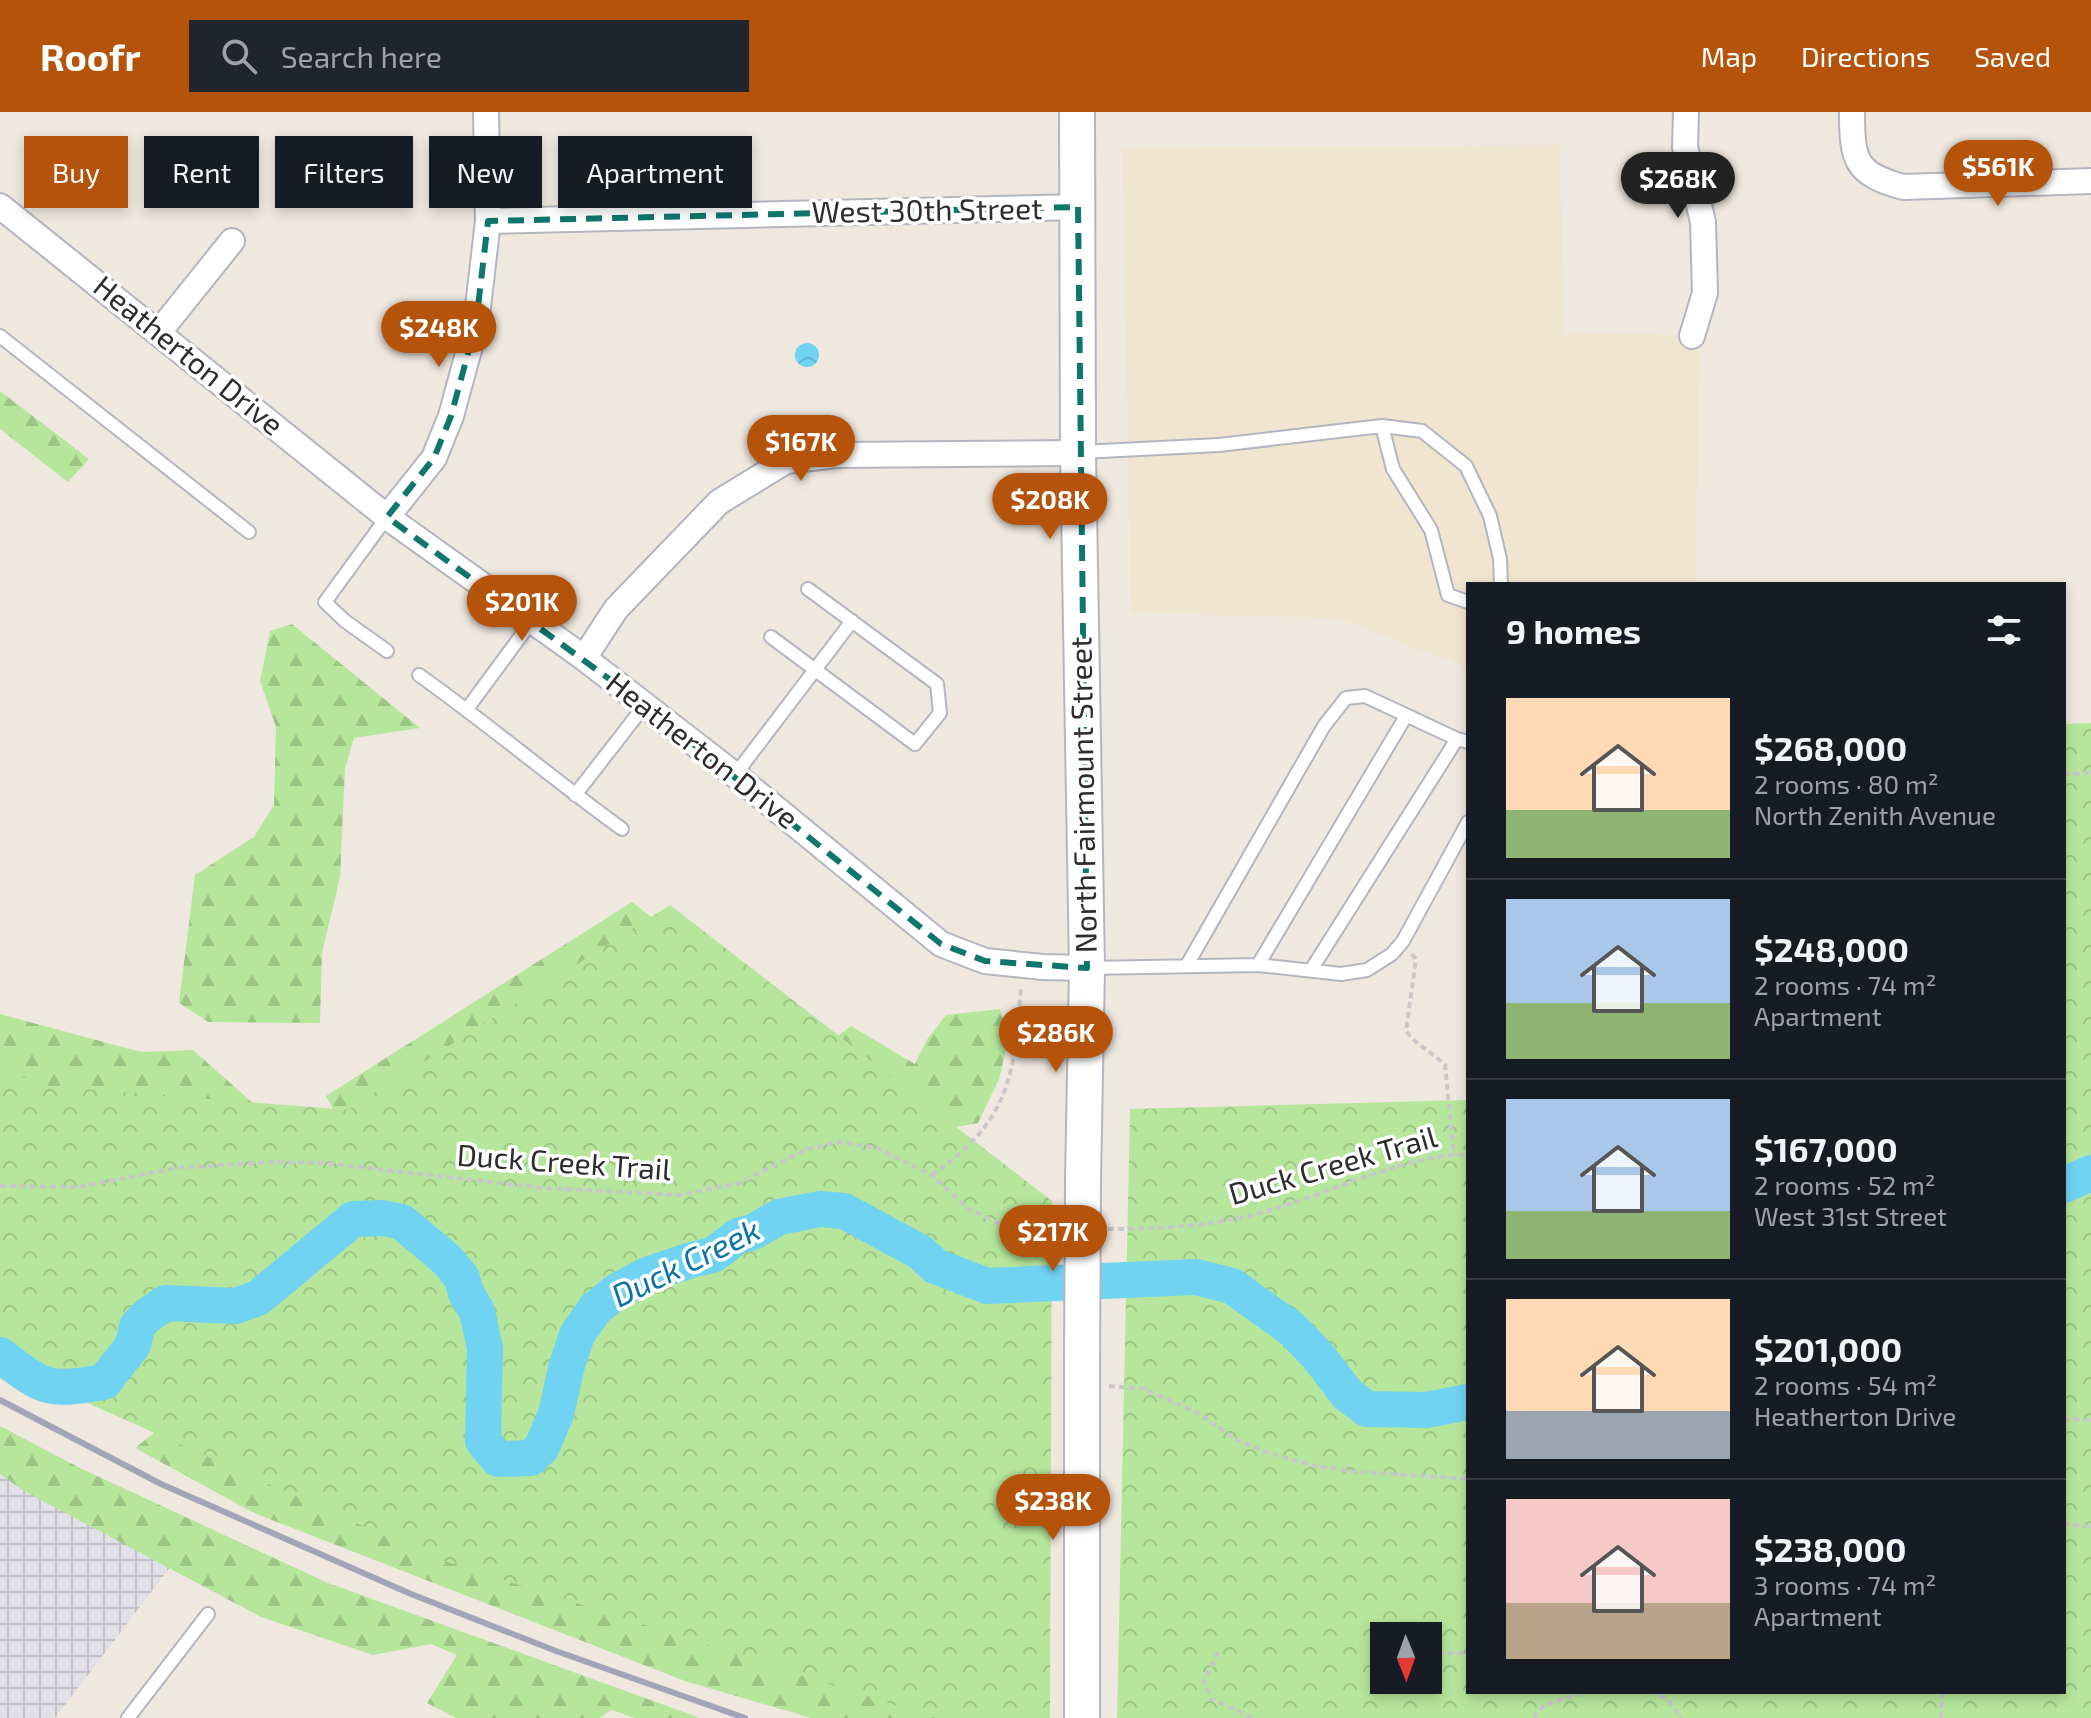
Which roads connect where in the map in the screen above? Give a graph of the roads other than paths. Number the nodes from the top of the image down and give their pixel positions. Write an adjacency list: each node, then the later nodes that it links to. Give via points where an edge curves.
1 (486, 112): 8 (street)
2 (1077, 112): 7 (street, North Fairmount Street)
3 (1686, 112): 12 (street, via 1685,147 1703,222 1705,293)
4 (1852, 112): 5 (street, via 1855,154 1866,173 1903,187)
5 (2091, 181)
6 (0, 206): 10 (street, Heatherton Drive)
7 (1078, 207): 8 (street, West 30th Street); 14 (street, North Fairmount Street)
8 (488, 221): 15 (street, via 476,324 451,416 434,458)
9 (232, 241): 10 (street)
10 (159, 332): 15 (street, Heatherton Drive)
11 (0, 336): 16 (lane)
12 (1692, 336)
13 (1382, 426): 14 (lane, via 1219,445); 17 (lane, via 1422,431 1466,466 1490,516); 19 (lane, via 1393,469 1431,530 1448,595)
14 (1078, 453): 24 (street, via 836,455 786,461 719,502 616,609); 37 (street, North Fairmount Street)
15 (387, 517): 20 (street, Heatherton Drive); 23 (lane, via 325,602)
16 (249, 532)
17 (1501, 582)
18 (808, 589): 21 (lane)
19 (1466, 601)
20 (532, 621): 24 (street, Heatherton Drive); 28 (lane)
21 (852, 621): 25 (lane); 25 (lane, via 937,684 940,713 915,744)
22 (771, 637): 25 (lane)
23 (387, 651)
24 (584, 658): 27 (street, Heatherton Drive)
25 (814, 670): 31 (lane)
26 (419, 675): 28 (lane)
27 (645, 705): 31 (street, Heatherton Drive); 32 (lane)
28 (467, 709): 32 (lane)
29 (1406, 716): 30 (lane); 35 (lane, via 1365,696 1346,698 1324,726); 36 (lane)
30 (1462, 741): 38 (lane)
31 (735, 775): 37 (street, Heatherton Drive, via 941,944 985,961)
32 (575, 795): 33 (lane)
33 (622, 829)
34 (1463, 840): 38 (lane, via 1392,954 1367,970)
35 (1187, 965): 36 (lane); 37 (lane)
36 (1258, 965): 38 (lane)
37 (1087, 968): 41 (street, North Fairmount Street, bridge)
38 (1311, 970)
39 (208, 1614): 40 (lane)
40 (128, 1718)
41 (1082, 1718)

